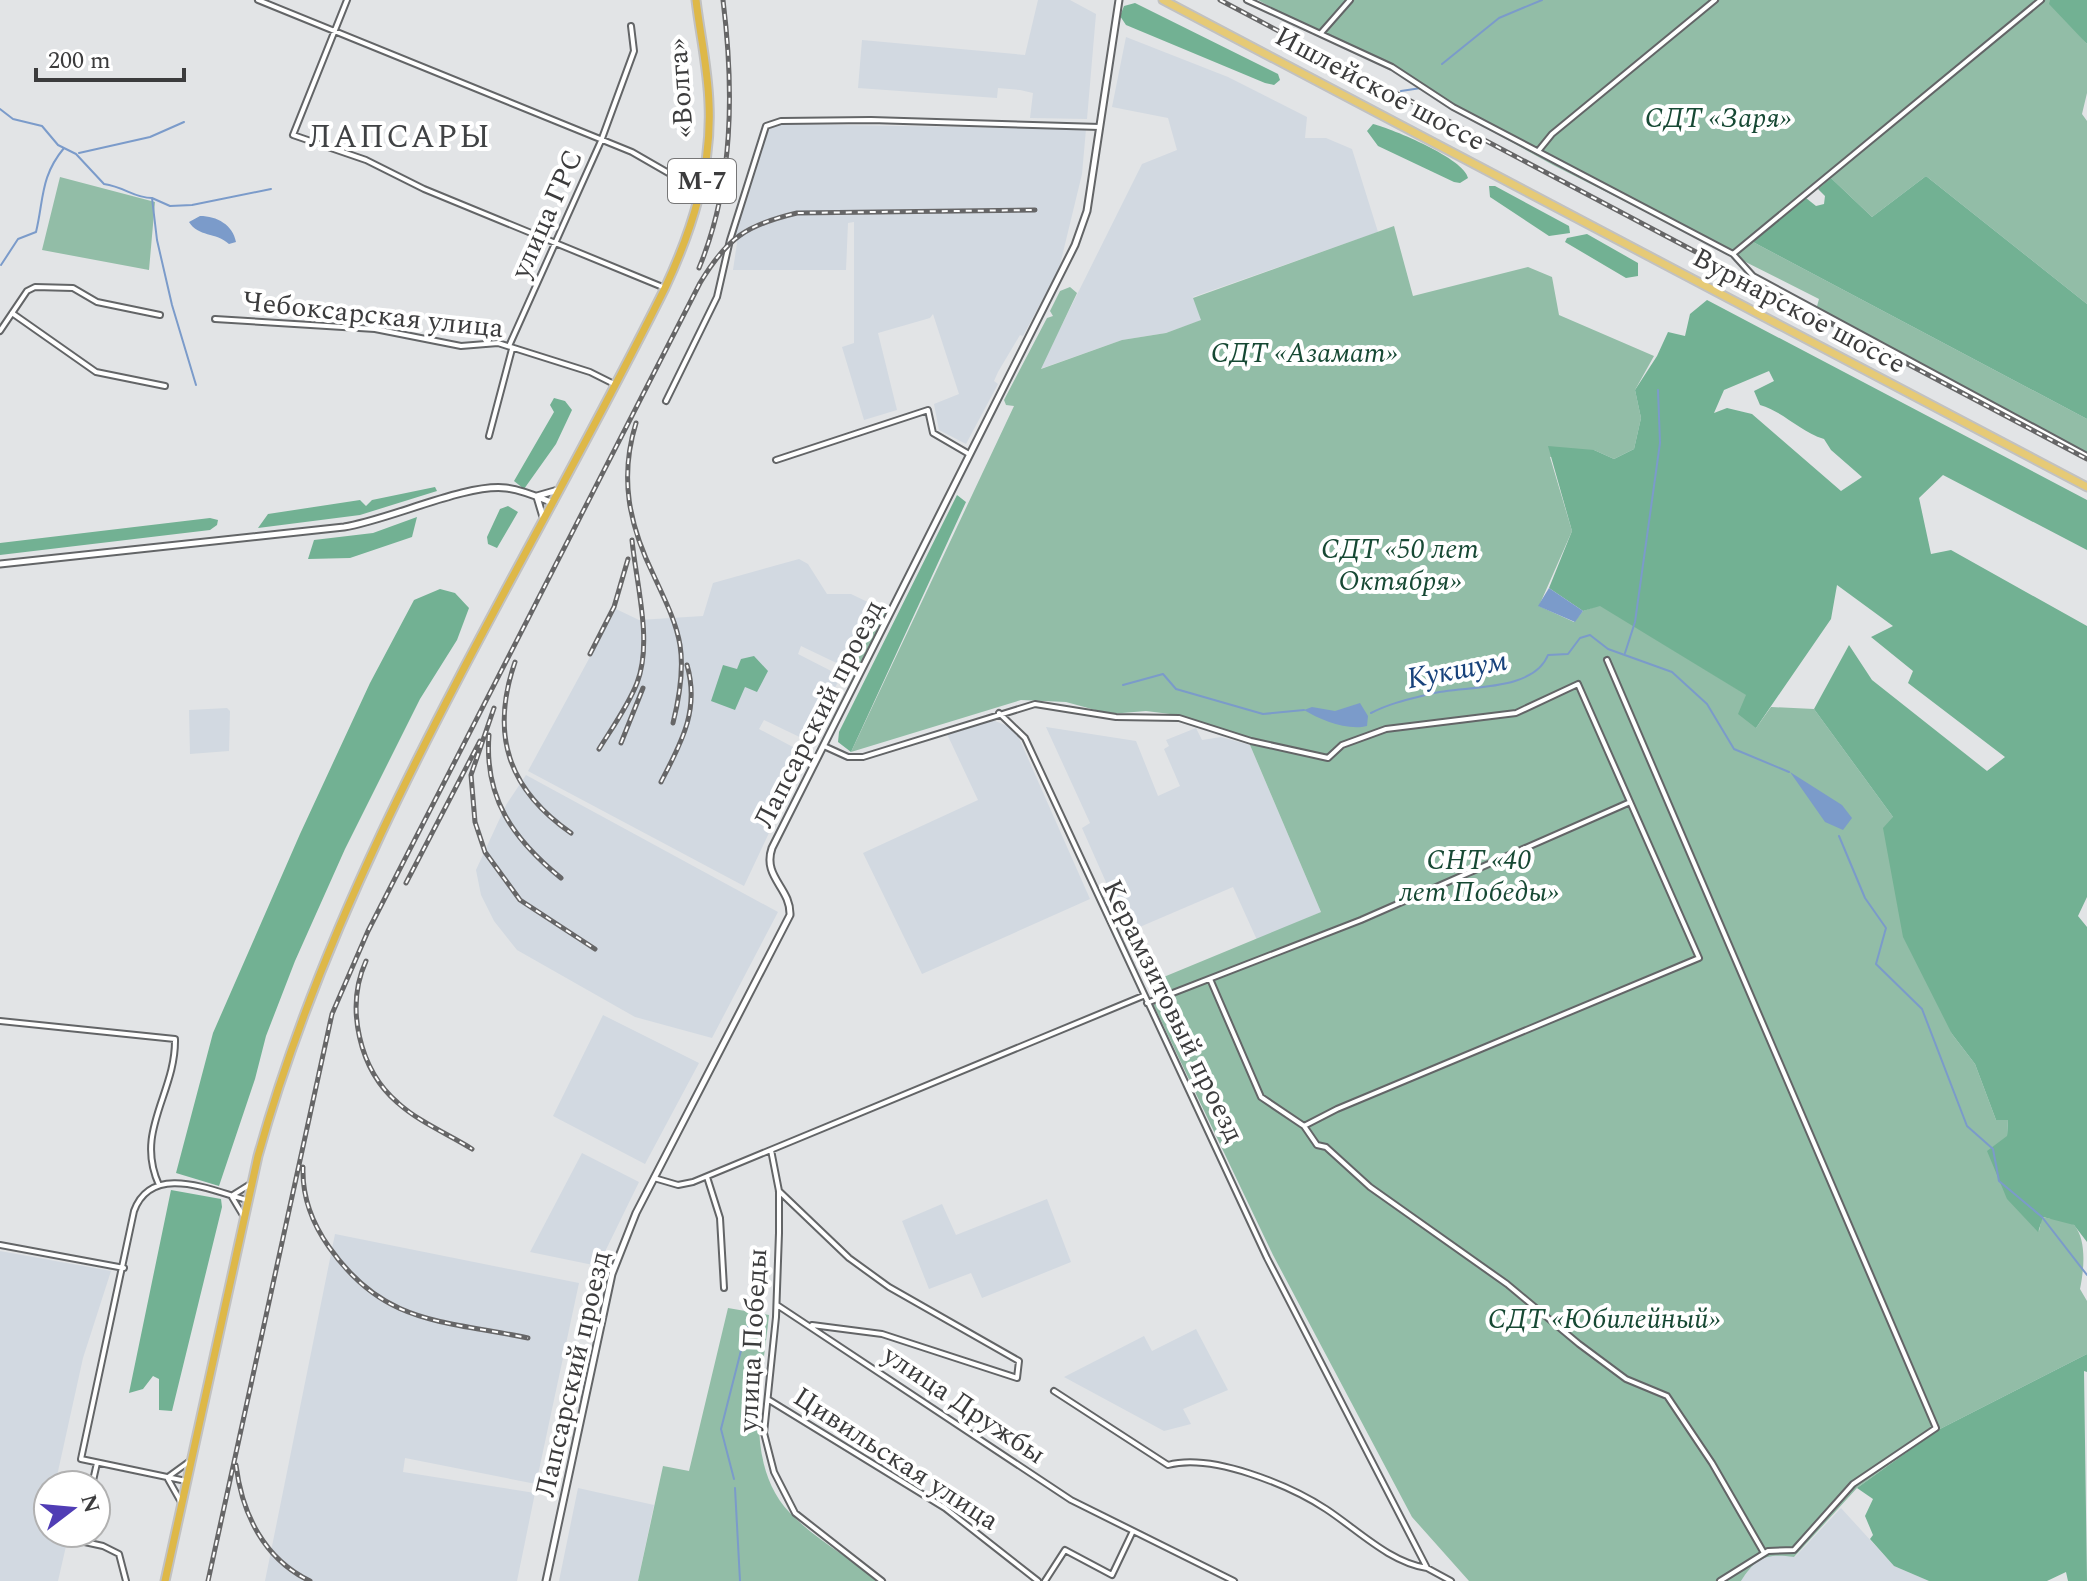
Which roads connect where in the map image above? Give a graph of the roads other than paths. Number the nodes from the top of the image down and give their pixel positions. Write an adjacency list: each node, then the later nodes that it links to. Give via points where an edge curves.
1 (258, 0): 11 (street)
2 (347, 0): 11 (street)
3 (696, 0): 17 (highway, «Волга» / М-7, via 709,104)
4 (1119, 0): 13 (street, Лапсарский проезд)
5 (1163, 0): 16 (main road, Ишлейское шоссе)
6 (1247, 0): 12 (street)
7 (1350, 0): 12 (street)
8 (1715, 0): 15 (street)
9 (2041, 0): 19 (street)
10 (631, 26): 14 (street, улица ГРС, via 634,51)
11 (334, 30): 14 (street); 18 (street, via 293,135 366,160)
12 (1321, 33): 15 (street)
13 (1100, 127): 28 (street, via 871,120 781,121 766,126 717,297); 30 (street, Лапсарский проезд, via 1087,211 1075,245)
14 (601, 141): 17 (street, via 632,152); 18 (street, улица ГРС)
15 (1539, 150): 19 (street)
16 (1492, 172): 34 (main road, Вурнарское шоссе)
17 (700, 191): 20 (highway, «Волга» / М-7)
18 (557, 246): 20 (street); 25 (street, улица ГРС)
19 (1733, 254): 31 (street, via 1753,276)
20 (665, 288): 26 (highway, «Волга» / М-7)
21 (12, 313): 22 (street, via 35,287 73,288 97,302); 24 (street); 27 (street, via 96,372)
22 (160, 315)
23 (215, 319): 25 (street, Чебоксарская улица, via 375,329 461,346 486,342)
24 (0, 331)
25 (510, 348): 26 (street, Чебоксарская улица); 29 (street, улица ГРС)
26 (616, 385): 33 (highway, «Волга»)
27 (165, 386)
28 (666, 401)
29 (489, 436)
30 (972, 455): 32 (street, via 933,433 928,410); 41 (street, Лапсарский проезд)
31 (2087, 456)
32 (776, 460)
33 (562, 487): 35 (street); 36 (highway, «Волга»)
34 (2087, 487)
35 (536, 496): 36 (street); 37 (street); 38 (street, via 506,487 484,488 344,527)
36 (554, 503): 37 (highway, «Волга»)
37 (544, 523): 51 (highway, «Волга», via 347,907 286,1062)
38 (0, 564)
39 (1607, 660): 72 (street, via 1936,1428 1853,1484 1794,1550)
40 (999, 713): 41 (street, via 863,757); 42 (street, via 1035,704 1116,717 1179,718 1328,758 1342,745 1386,729 1516,713 1578,684); 44 (street, Керамзитовый проезд, via 1025,738)
41 (826, 747): 50 (street, Лапсарский проезд, via 769,857 770,872 789,903 790,915)
42 (1628, 803): 43 (street, via 1421,895); 47 (street, via 1699,958)
43 (1210, 979): 45 (street); 47 (street, via 1261,1097)
44 (1143, 996): 45 (street, Керамзитовый проезд); 48 (street)
45 (1146, 1004): 73 (street, Керамзитовый проезд, via 1303,1333)
46 (0, 1021): 52 (street, via 175,1039 176,1064 161,1097 148,1152)
47 (1304, 1126): 72 (street, via 1317,1145 1326,1147 1370,1187 1507,1284 1626,1379 1667,1396)
48 (771, 1150): 49 (street); 53 (street, улица Победы)
49 (707, 1177): 50 (street, via 678,1185); 59 (street, via 720,1218)
50 (654, 1178): 76 (street, Лапсарский проезд, via 612,1274)
51 (252, 1182): 54 (street); 55 (highway, «Волга»)
52 (159, 1185): 54 (street, via 188,1184); 58 (street, via 138,1201)
53 (779, 1191): 60 (street, улица Победы); 61 (street, via 849,1258 889,1287 1019,1361 1017,1378 882,1334)
54 (231, 1196): 55 (street); 56 (street)
55 (247, 1200): 56 (highway, «Волга»)
56 (244, 1217): 64 (highway, «Волга»)
57 (0, 1245): 58 (street)
58 (124, 1268): 65 (street, via 81,1459)
59 (724, 1288)
60 (777, 1305): 61 (street, улица Дружбы); 63 (street, улица Победы)
61 (808, 1325): 70 (street, улица Дружбы, via 1071,1500)
62 (1054, 1391): 73 (street, via 1168,1465 1209,1464 1271,1481 1324,1507 1409,1565)
63 (769, 1400): 77 (street, улица Победы, via 764,1433 774,1472 795,1513); 78 (street, Цивильская улица, via 945,1508)
64 (190, 1461): 67 (street); 68 (highway, «Волга»)
65 (97, 1463): 66 (street); 67 (street)
66 (96, 1469)
67 (166, 1477): 68 (street); 69 (street)
68 (186, 1481): 69 (highway, «Волга»)
69 (181, 1502): 75 (highway)
70 (1132, 1533): 79 (street, via 1112,1575 1065,1550); 80 (street, улица Дружбы)
71 (109, 1549): 74 (street, via 119,1554)
72 (1764, 1553): 82 (street)
73 (1427, 1568): 81 (street)
74 (126, 1581)
75 (165, 1581)
76 (546, 1581)
77 (882, 1581)
78 (1038, 1581)
79 (1045, 1581)
80 (1234, 1581)
81 (1451, 1581)
82 (1720, 1581)

